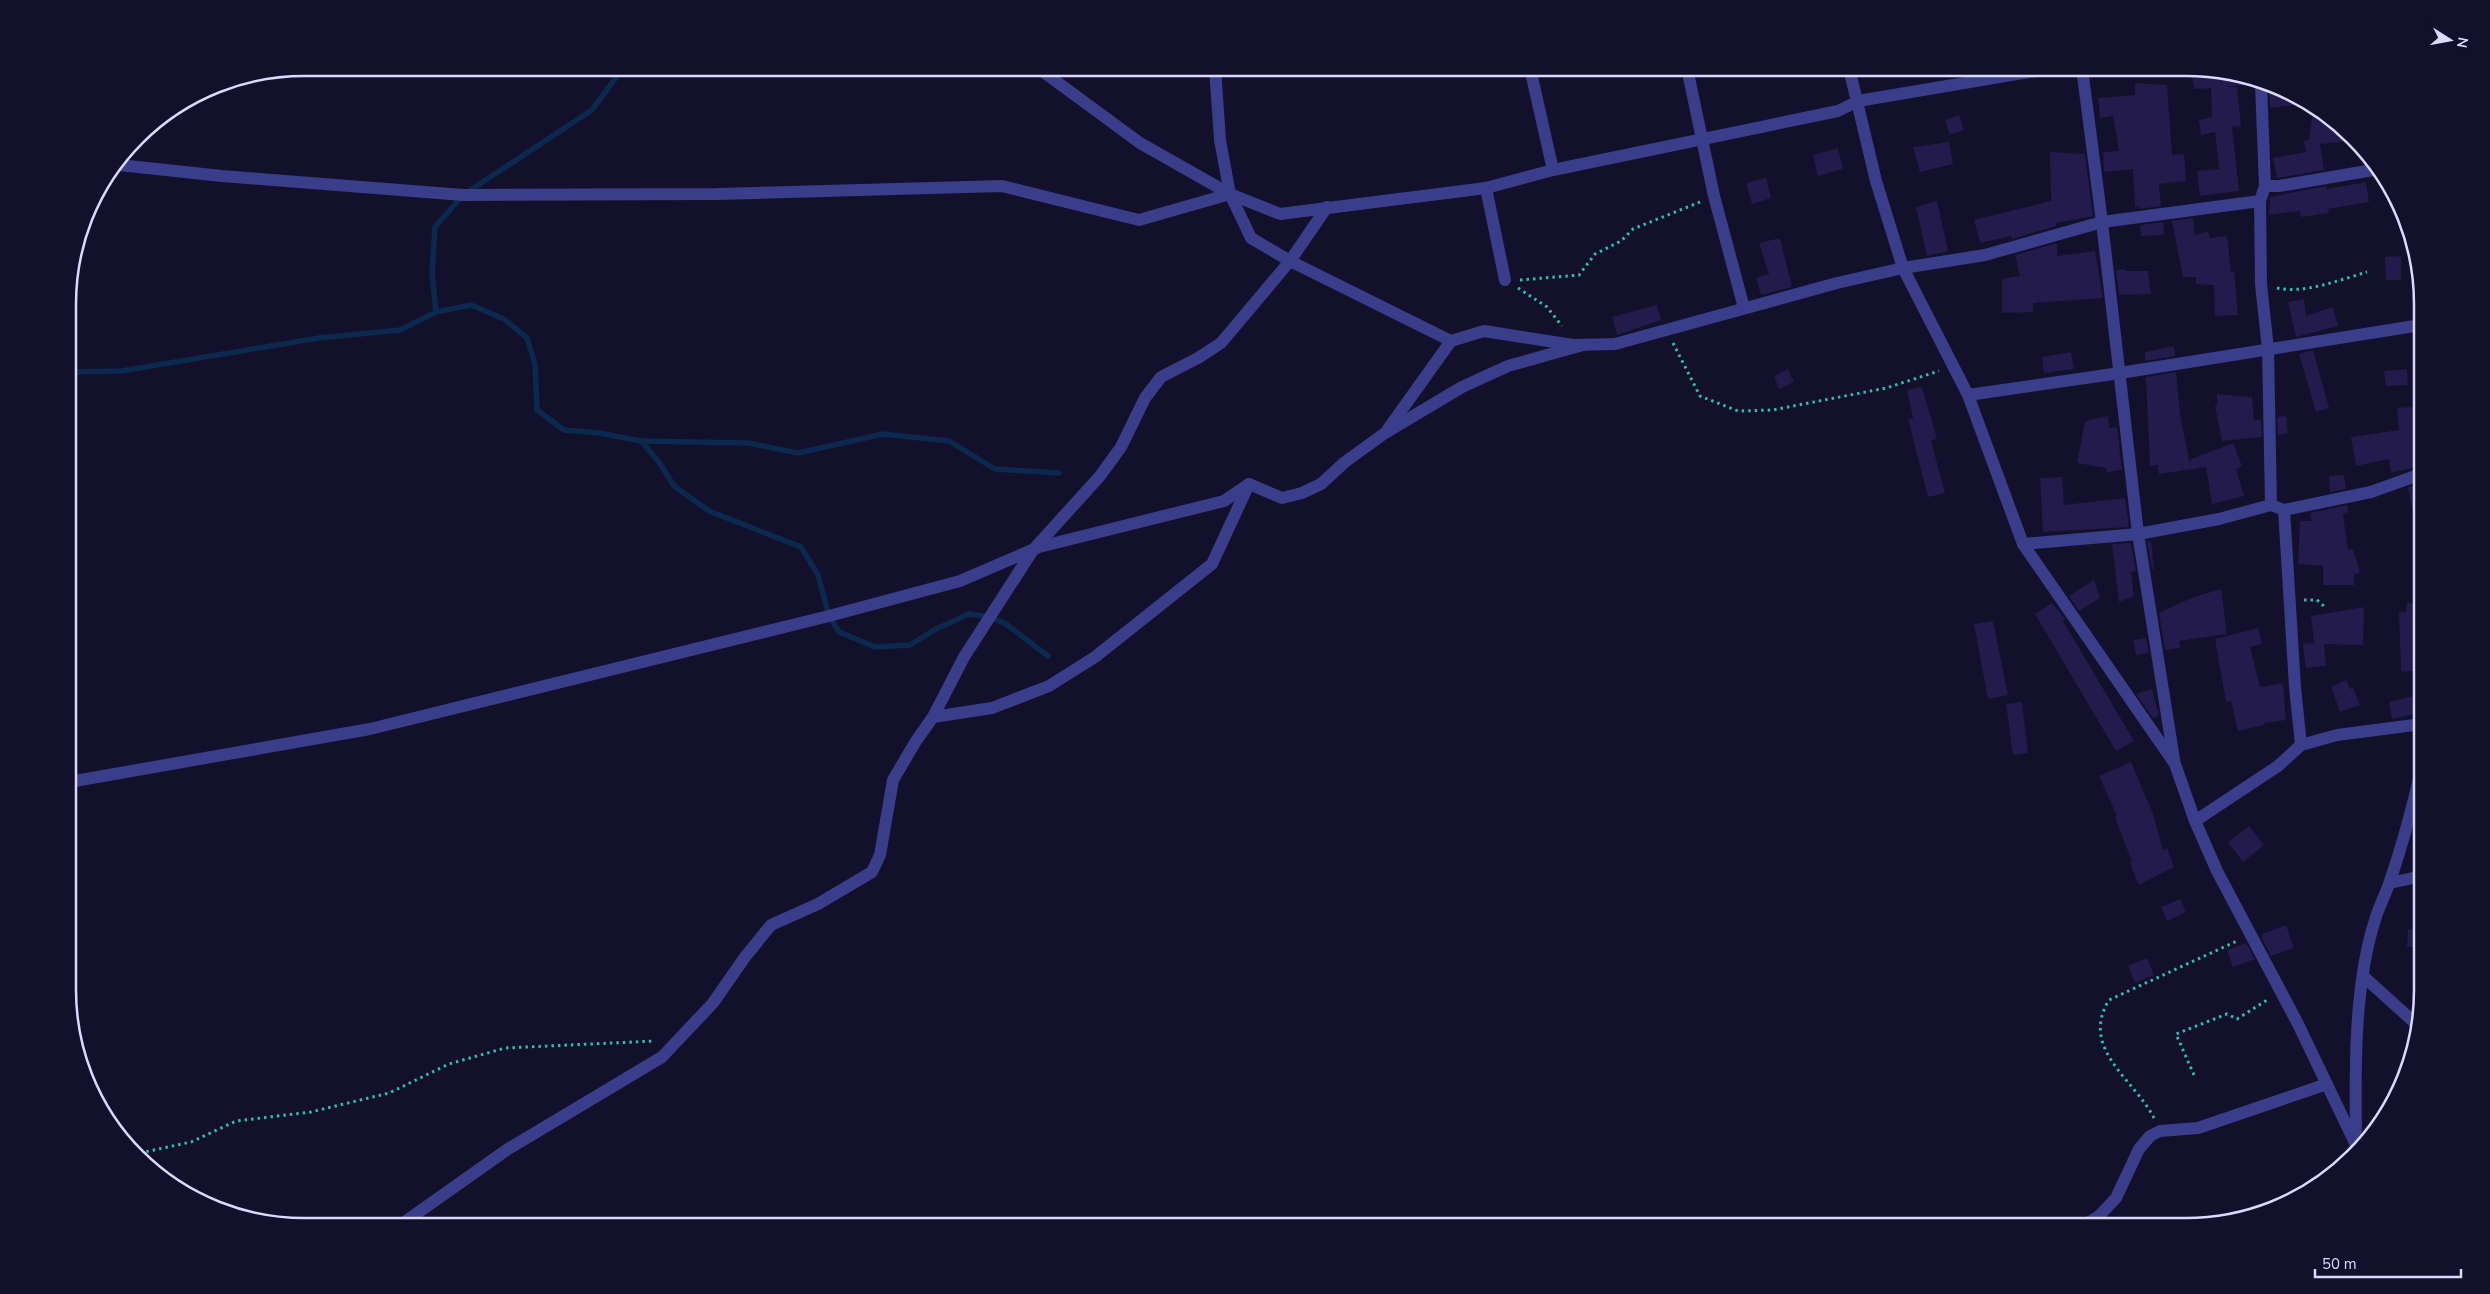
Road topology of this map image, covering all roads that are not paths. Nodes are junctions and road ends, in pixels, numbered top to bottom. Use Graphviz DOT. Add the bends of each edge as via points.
graph roads {
  1 [pos="1049,76"];
  2 [pos="1216,76"];
  3 [pos="1532,76"];
  4 [pos="1688,76"];
  5 [pos="1851,76"];
  6 [pos="2005,76"];
  7 [pos="2083,76"];
  8 [pos="2261,89"];
  9 [pos="1858,101"];
  10 [pos="1701,139"];
  11 [pos="123,165"];
  12 [pos="1553,170"];
  13 [pos="2370,171"];
  14 [pos="2265,186"];
  15 [pos="1486,188"];
  16 [pos="1230,194"];
  17 [pos="2260,201"];
  18 [pos="1327,207"];
  19 [pos="2102,222"];
  20 [pos="1290,261"];
  21 [pos="1903,268"];
  22 [pos="1505,280"];
  23 [pos="1744,308"];
  24 [pos="2414,326"];
  25 [pos="1451,341"];
  26 [pos="1583,345"];
  27 [pos="2268,349"];
  28 [pos="2120,374"];
  29 [pos="1968,395"];
  30 [pos="1385,433"];
  31 [pos="2414,476"];
  32 [pos="1249,484"];
  33 [pos="2270,505"];
  34 [pos="2284,510"];
  35 [pos="2138,534"];
  36 [pos="2022,544"];
  37 [pos="1033,550"];
  38 [pos="933,716"];
  39 [pos="2414,725"];
  40 [pos="2301,745"];
  41 [pos="2175,764"];
  42 [pos="76,781"];
  43 [pos="2414,799"];
  44 [pos="2195,821"];
  45 [pos="2414,878"];
  46 [pos="2390,883"];
  47 [pos="2363,976"];
  48 [pos="2412,1020"];
  49 [pos="2327,1084"];
  50 [pos="2356,1141"];
  51 [pos="2354,1143"];
  52 [pos="410,1218"];
  53 [pos="2096,1218"];
  1 -- 16 [label="street" via="1140,143"];
  2 -- 16 [label="street" via="1220,140"];
  3 -- 12 [label="street"];
  4 -- 10 [label="street"];
  5 -- 9 [label="street"];
  6 -- 9 [label="street"];
  7 -- 19 [label="street"];
  8 -- 14 [label="street"];
  9 -- 10 [label="street" via="1838,111"];
  9 -- 21 [label="street" via="1876,181"];
  10 -- 12 [label="street"];
  10 -- 23 [label="street"];
  11 -- 16 [label="street" via="463,195 718,194 1002,186 1139,220"];
  12 -- 15 [label="street"];
  13 -- 14 [label="street"];
  14 -- 17 [label="street"];
  15 -- 18 [label="street"];
  15 -- 22 [label="street"];
  16 -- 18 [label="street" via="1280,214"];
  16 -- 20 [label="street" via="1251,238"];
  17 -- 19 [label="street"];
  17 -- 27 [label="street" via="2261,284"];
  18 -- 20 [label="street"];
  19 -- 21 [label="street" via="1985,255"];
  19 -- 28 [label="street"];
  20 -- 25 [label="street"];
  20 -- 37 [label="street" via="1220,343 1161,377 1145,398 1121,447 1100,476"];
  21 -- 23 [label="street"];
  21 -- 29 [label="street"];
  23 -- 26 [label="street" via="1615,344"];
  24 -- 27 [label="street"];
  25 -- 26 [label="street" via="1484,332"];
  25 -- 30 [label="street"];
  26 -- 30 [label="street" via="1508,366 1462,387"];
  27 -- 28 [label="street"];
  27 -- 33 [label="street"];
  28 -- 29 [label="street"];
  28 -- 35 [label="street"];
  29 -- 36 [label="street"];
  30 -- 32 [label="street" via="1321,484 1302,493 1282,498"];
  31 -- 34 [label="street" via="2370,492"];
  32 -- 37 [label="street" via="1224,501"];
  32 -- 38 [label="street" via="1212,564 1095,657 1049,686 992,708"];
  33 -- 34 [label="street"];
  33 -- 35 [label="street" via="2219,519"];
  34 -- 40 [label="street"];
  35 -- 36 [label="street"];
  35 -- 41 [label="street"];
  36 -- 41 [label="street"];
  37 -- 38 [label="street" via="964,657"];
  37 -- 42 [label="street" via="960,581 379,726"];
  38 -- 52 [label="street" via="893,780 880,855 872,872 818,904 771,925 744,957 713,1003 662,1057 508,1149"];
  39 -- 40 [label="street" via="2337,735"];
  40 -- 44 [label="street" via="2278,766"];
  41 -- 44 [label="street"];
  43 -- 46 [label="street"];
  44 -- 49 [label="street" via="2216,871"];
  45 -- 46 [label="street"];
  46 -- 47 [label="street" via="2374,920"];
  47 -- 48 [label="street"];
  47 -- 50 [label="street" via="2355,1074"];
  49 -- 51 [label="street"];
  49 -- 53 [label="street" via="2198,1128 2160,1131 2150,1136 2139,1149 2116,1198"];
}
